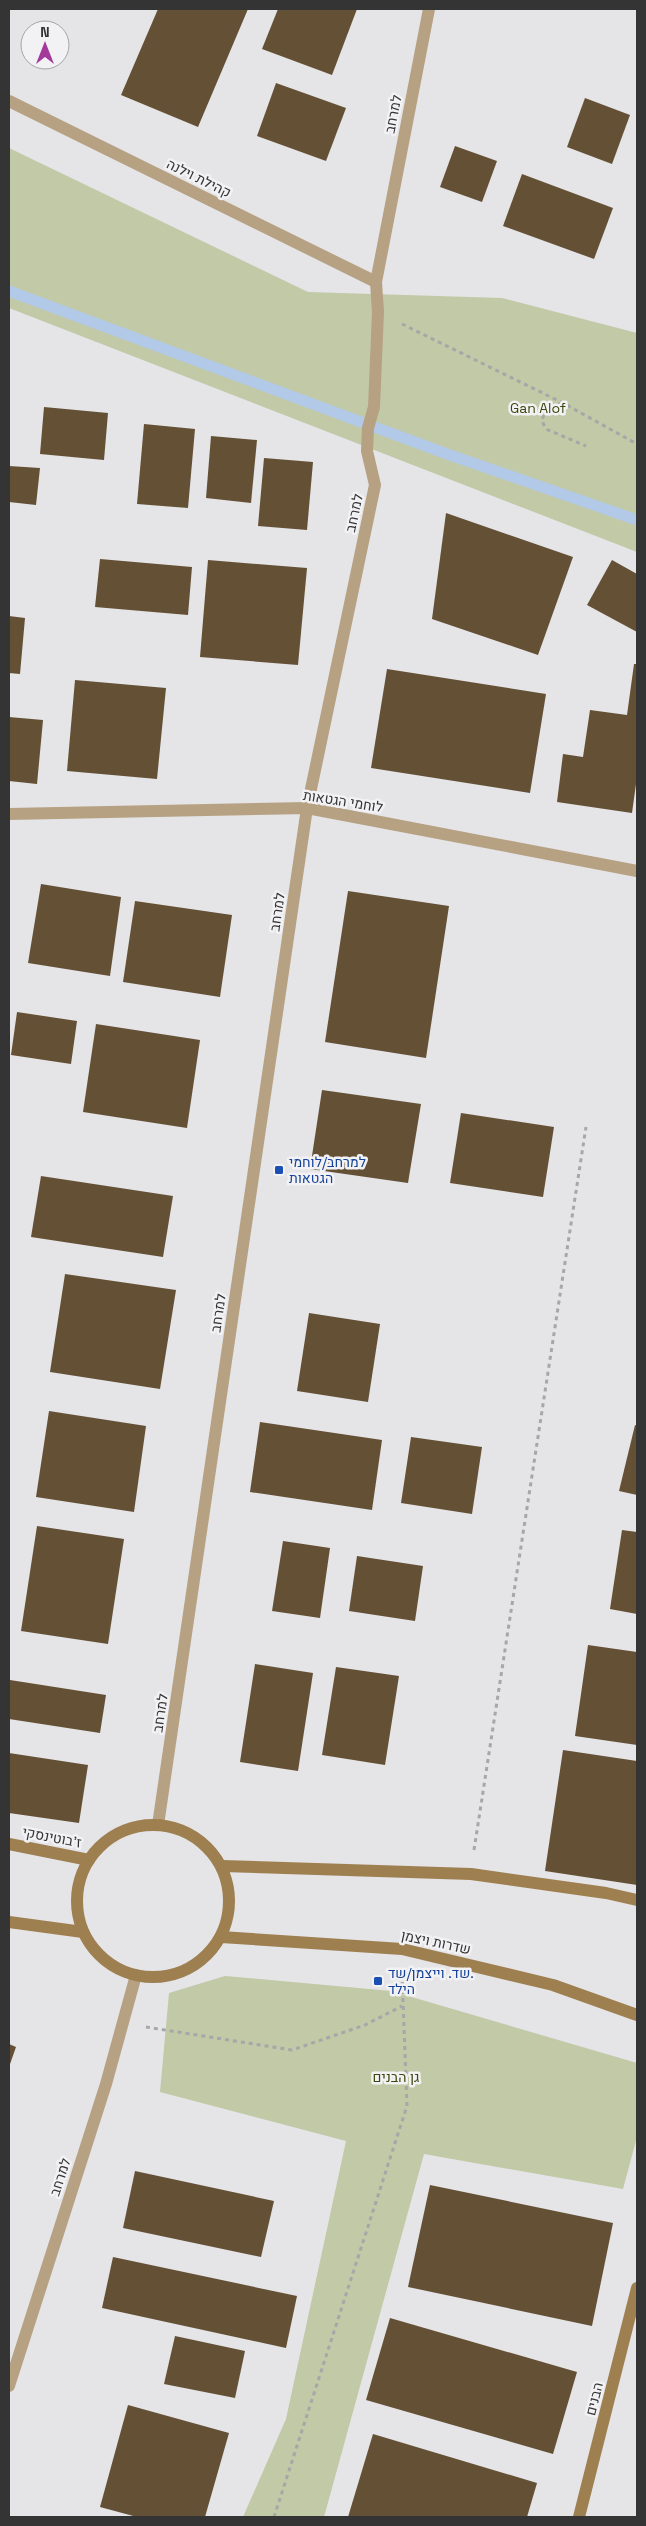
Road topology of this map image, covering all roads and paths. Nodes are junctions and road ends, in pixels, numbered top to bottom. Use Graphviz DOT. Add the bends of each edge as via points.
graph roads {
  1 [pos="429,9"];
  2 [pos="9,101"];
  3 [pos="376,282"];
  4 [pos="378,312"];
  5 [pos="563,403"];
  6 [pos="637,444"];
  7 [pos="586,446"];
  8 [pos="307,808"];
  9 [pos="9,814"];
  10 [pos="637,871"];
  11 [pos="586,1127"];
  12 [pos="158,1825"];
  13 [pos="9,1844"];
  14 [pos="89,1860"];
  15 [pos="222,1866"];
  16 [pos="471,1874"];
  17 [pos="637,1900"];
  18 [pos="9,1922"];
  19 [pos="83,1932"];
  20 [pos="221,1937"];
  21 [pos="402,1949"];
  22 [pos="136,1975"];
  23 [pos="402,2006"];
  24 [pos="637,2015"];
  25 [pos="123,2024"];
  26 [pos="637,2288"];
  27 [pos="9,2386"];
  28 [pos="274,2517"];
  29 [pos="579,2517"];
  1 -- 3 [label="street, למרחב"];
  2 -- 3 [label="street, קהילת וילנה"];
  3 -- 4 [label="street, למרחב"];
  4 -- 5 [label="path"];
  4 -- 8 [label="street, למרחב" via="374,407 368,428 367,451 375,485"];
  5 -- 6 [label="path"];
  5 -- 7 [label="path" via="545,409 542,420 546,429"];
  8 -- 9 [label="street, לוחמי הגטאות"];
  8 -- 10 [label="street, לוחמי הגטאות"];
  8 -- 12 [label="street, למרחב"];
  11 -- 16 [label="path"];
  12 -- 14 [label="street" via="131,1828 107,1840"];
  12 -- 15 [label="street" via="184,1831 206,1845"];
  13 -- 14 [label="street, ז'בוטינסקי"];
  14 -- 19 [label="street" via="79,1883 77,1908"];
  15 -- 16 [label="street"];
  15 -- 20 [label="street" via="229,1889 229,1914"];
  16 -- 17 [label="street"];
  18 -- 19 [label="street"];
  19 -- 22 [label="street" via="96,1952 114,1967"];
  20 -- 21 [label="street, שדרות ויצמן"];
  20 -- 22 [label="street" via="206,1956 186,1971 162,1977"];
  21 -- 23 [label="path"];
  21 -- 24 [label="street, שדרות ויצמן" via="553,1985"];
  22 -- 25 [label="street, למרחב"];
  23 -- 25 [label="path" via="365,2026 292,2050"];
  23 -- 28 [label="path" via="408,2106"];
  25 -- 27 [label="street, למרחב"];
  26 -- 29 [label="street, הבנים"];
}
